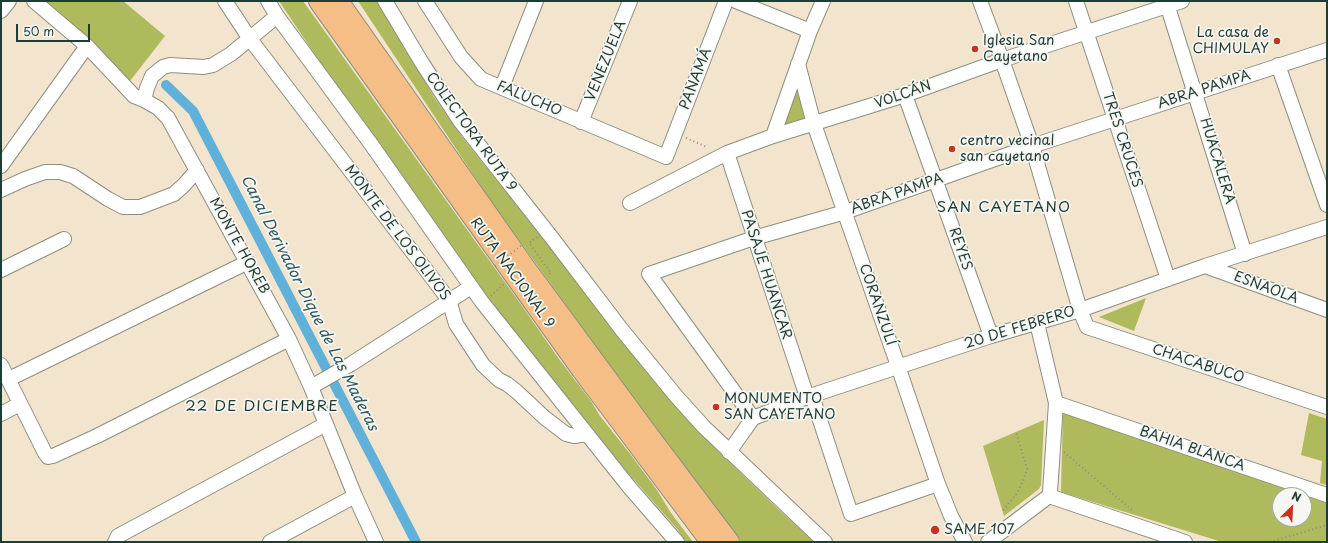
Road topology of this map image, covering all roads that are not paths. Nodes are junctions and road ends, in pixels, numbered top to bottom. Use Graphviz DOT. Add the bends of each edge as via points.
graph roads {
  1 [pos="8,1"];
  2 [pos="34,1"];
  3 [pos="225,1"];
  4 [pos="268,1"];
  5 [pos="310,1"];
  6 [pos="319,1"];
  7 [pos="338,1"];
  8 [pos="345,1"];
  9 [pos="385,1"];
  10 [pos="536,1"];
  11 [pos="630,1"];
  12 [pos="726,1"];
  13 [pos="736,1"];
  14 [pos="823,1"];
  15 [pos="980,1"];
  16 [pos="1076,1"];
  17 [pos="1182,1"];
  18 [pos="1167,3"];
  19 [pos="431,5"];
  20 [pos="1,11"];
  21 [pos="277,16"];
  22 [pos="810,31"];
  23 [pos="1086,32"];
  24 [pos="250,39"];
  25 [pos="87,46"];
  26 [pos="369,46"];
  27 [pos="1327,50"];
  28 [pos="1002,60"];
  29 [pos="798,64"];
  30 [pos="365,66"];
  31 [pos="1278,66"];
  32 [pos="502,88"];
  33 [pos="1196,92"];
  34 [pos="905,95"];
  35 [pos="144,100"];
  36 [pos="1115,119"];
  37 [pos="582,122"];
  38 [pos="814,124"];
  39 [pos="773,136"];
  40 [pos="1032,146"];
  41 [pos="727,153"];
  42 [pos="666,157"];
  43 [pos="1,166"];
  44 [pos="197,170"];
  45 [pos="936,180"];
  46 [pos="1,190"];
  47 [pos="630,203"];
  48 [pos="1327,205"];
  49 [pos="845,212"];
  50 [pos="1327,227"];
  51 [pos="754,238"];
  52 [pos="64,239"];
  53 [pos="1245,254"];
  54 [pos="248,262"];
  55 [pos="1205,266"];
  56 [pos="1,270"];
  57 [pos="1168,279"];
  58 [pos="471,287"];
  59 [pos="449,300"];
  60 [pos="1080,310"];
  61 [pos="1327,310"];
  62 [pos="1037,323"];
  63 [pos="991,336"];
  64 [pos="289,339"];
  65 [pos="1,365"];
  66 [pos="898,366"];
  67 [pos="9,379"];
  68 [pos="311,387"];
  69 [pos="809,396"];
  70 [pos="1056,403"];
  71 [pos="20,404"];
  72 [pos="1327,407"];
  73 [pos="1,414"];
  74 [pos="753,418"];
  75 [pos="326,424"];
  76 [pos="587,434"];
  77 [pos="729,452"];
  78 [pos="938,484"];
  79 [pos="1327,495"];
  80 [pos="355,496"];
  81 [pos="1049,496"];
  82 [pos="115,542"];
  83 [pos="270,542"];
  84 [pos="376,542"];
  85 [pos="677,542"];
  86 [pos="711,542"];
  87 [pos="729,542"];
  88 [pos="825,542"];
  89 [pos="965,542"];
  90 [pos="988,542"];
  91 [pos="1185,542"];
  1 -- 20 [label="street"];
  2 -- 25 [label="street, MONTE HOREB"];
  3 -- 24 [label="street, MONTE DE LOS OLIVOS"];
  4 -- 21 [label="street"];
  5 -- 30 [label="highway" via="339,42"];
  6 -- 30 [label="highway, RUTA NACIONAL 9"];
  7 -- 26 [label="highway, RUTA NACIONAL 9"];
  8 -- 26 [label="highway"];
  9 -- 77 [label="street, COLECTORA RUTA 9" via="460,121 622,330 676,396"];
  10 -- 32 [label="street"];
  11 -- 37 [label="street, VENEZUELA"];
  12 -- 42 [label="street, PANAMÁ"];
  13 -- 22 [label="street"];
  14 -- 22 [label="street"];
  15 -- 28 [label="street, CHACABUCO"];
  16 -- 23 [label="street, TRES CRUCES"];
  17 -- 18 [label="street, VOLCÁN"];
  18 -- 23 [label="street, VOLCÁN"];
  18 -- 33 [label="street, HUACALERA"];
  19 -- 32 [label="street, FALUCHO" via="470,68 481,79"];
  21 -- 24 [label="street"];
  21 -- 58 [label="street"];
  22 -- 29 [label="street"];
  23 -- 28 [label="street, VOLCÁN"];
  23 -- 36 [label="street, TRES CRUCES"];
  24 -- 35 [label="street" via="214,65 163,67 152,76"];
  24 -- 59 [label="street, MONTE DE LOS OLIVOS"];
  25 -- 35 [label="street, MONTE HOREB" via="134,96"];
  25 -- 43 [label="street"];
  26 -- 87 [label="highway, RUTA NACIONAL 9" via="526,269"];
  27 -- 31 [label="street, ABRA PAMPA"];
  28 -- 34 [label="street, VOLCÁN"];
  28 -- 40 [label="street, CHACABUCO"];
  29 -- 38 [label="street, CORANZULÍ"];
  29 -- 39 [label="street"];
  30 -- 86 [label="highway, RUTA NACIONAL 9" via="582,370"];
  31 -- 33 [label="street, ABRA PAMPA"];
  31 -- 48 [label="street"];
  32 -- 37 [label="street, FALUCHO"];
  33 -- 36 [label="street, ABRA PAMPA"];
  33 -- 53 [label="street, HUACALERA"];
  34 -- 38 [label="street, VOLCÁN"];
  34 -- 45 [label="street, REYES"];
  35 -- 44 [label="street, MONTE HOREB" via="168,118"];
  36 -- 40 [label="street, ABRA PAMPA"];
  36 -- 57 [label="street, TRES CRUCES"];
  37 -- 42 [label="street, FALUCHO"];
  38 -- 39 [label="street, VOLCÁN"];
  38 -- 49 [label="street, CORANZULÍ"];
  39 -- 41 [label="street, VOLCÁN"];
  40 -- 45 [label="street, ABRA PAMPA"];
  40 -- 60 [label="street, CHACABUCO"];
  41 -- 47 [label="street, VOLCÁN"];
  41 -- 51 [label="street, PASAJE HUANCAR"];
  44 -- 46 [label="street" via="174,194 140,207 124,207 74,176 60,172 44,172"];
  44 -- 54 [label="street, MONTE HOREB"];
  45 -- 49 [label="street, ABRA PAMPA"];
  45 -- 63 [label="street, REYES"];
  49 -- 51 [label="street, ABRA PAMPA"];
  49 -- 66 [label="street, CORANZULÍ"];
  50 -- 53 [label="street, 20 DE FEBRERO"];
  51 -- 69 [label="street, PASAJE HUANCAR"];
  51 -- 74 [label="street, ABRA PAMPA" via="649,274"];
  52 -- 56 [label="street"];
  53 -- 55 [label="street, 20 DE FEBRERO"];
  54 -- 64 [label="street, MONTE HOREB"];
  54 -- 67 [label="street"];
  55 -- 57 [label="street, 20 DE FEBRERO"];
  55 -- 61 [label="street, ESNAOLA"];
  57 -- 60 [label="street, 20 DE FEBRERO"];
  58 -- 59 [label="street"];
  58 -- 76 [label="street"];
  59 -- 68 [label="street"];
  59 -- 76 [label="street, MONTE DE LOS OLIVOS" via="456,324 483,365 566,434"];
  60 -- 62 [label="street, 20 DE FEBRERO"];
  60 -- 72 [label="street, CHACABUCO" via="1087,327"];
  62 -- 63 [label="street, 20 DE FEBRERO"];
  62 -- 70 [label="street"];
  63 -- 66 [label="street, 20 DE FEBRERO"];
  64 -- 68 [label="street, MONTE HOREB"];
  64 -- 71 [label="street" via="53,456 48,457 45,453"];
  65 -- 67 [label="street"];
  66 -- 69 [label="street, 20 DE FEBRERO"];
  66 -- 78 [label="street, CORANZULÍ"];
  67 -- 71 [label="street"];
  68 -- 75 [label="street, MONTE HOREB"];
  69 -- 74 [label="street, 20 DE FEBRERO"];
  69 -- 78 [label="street, PASAJE HUANCAR" via="851,514"];
  70 -- 79 [label="street, BAHIA BLANCA"];
  70 -- 81 [label="street"];
  71 -- 73 [label="street"];
  74 -- 77 [label="street"];
  75 -- 80 [label="street, MONTE HOREB"];
  75 -- 82 [label="street" via="118,536"];
  76 -- 85 [label="street"];
  77 -- 88 [label="street, COLECTORA RUTA 9"];
  78 -- 89 [label="street, CORANZULÍ"];
  80 -- 83 [label="street"];
  80 -- 84 [label="street, MONTE HOREB"];
  81 -- 90 [label="street"];
  81 -- 91 [label="street"];
}
